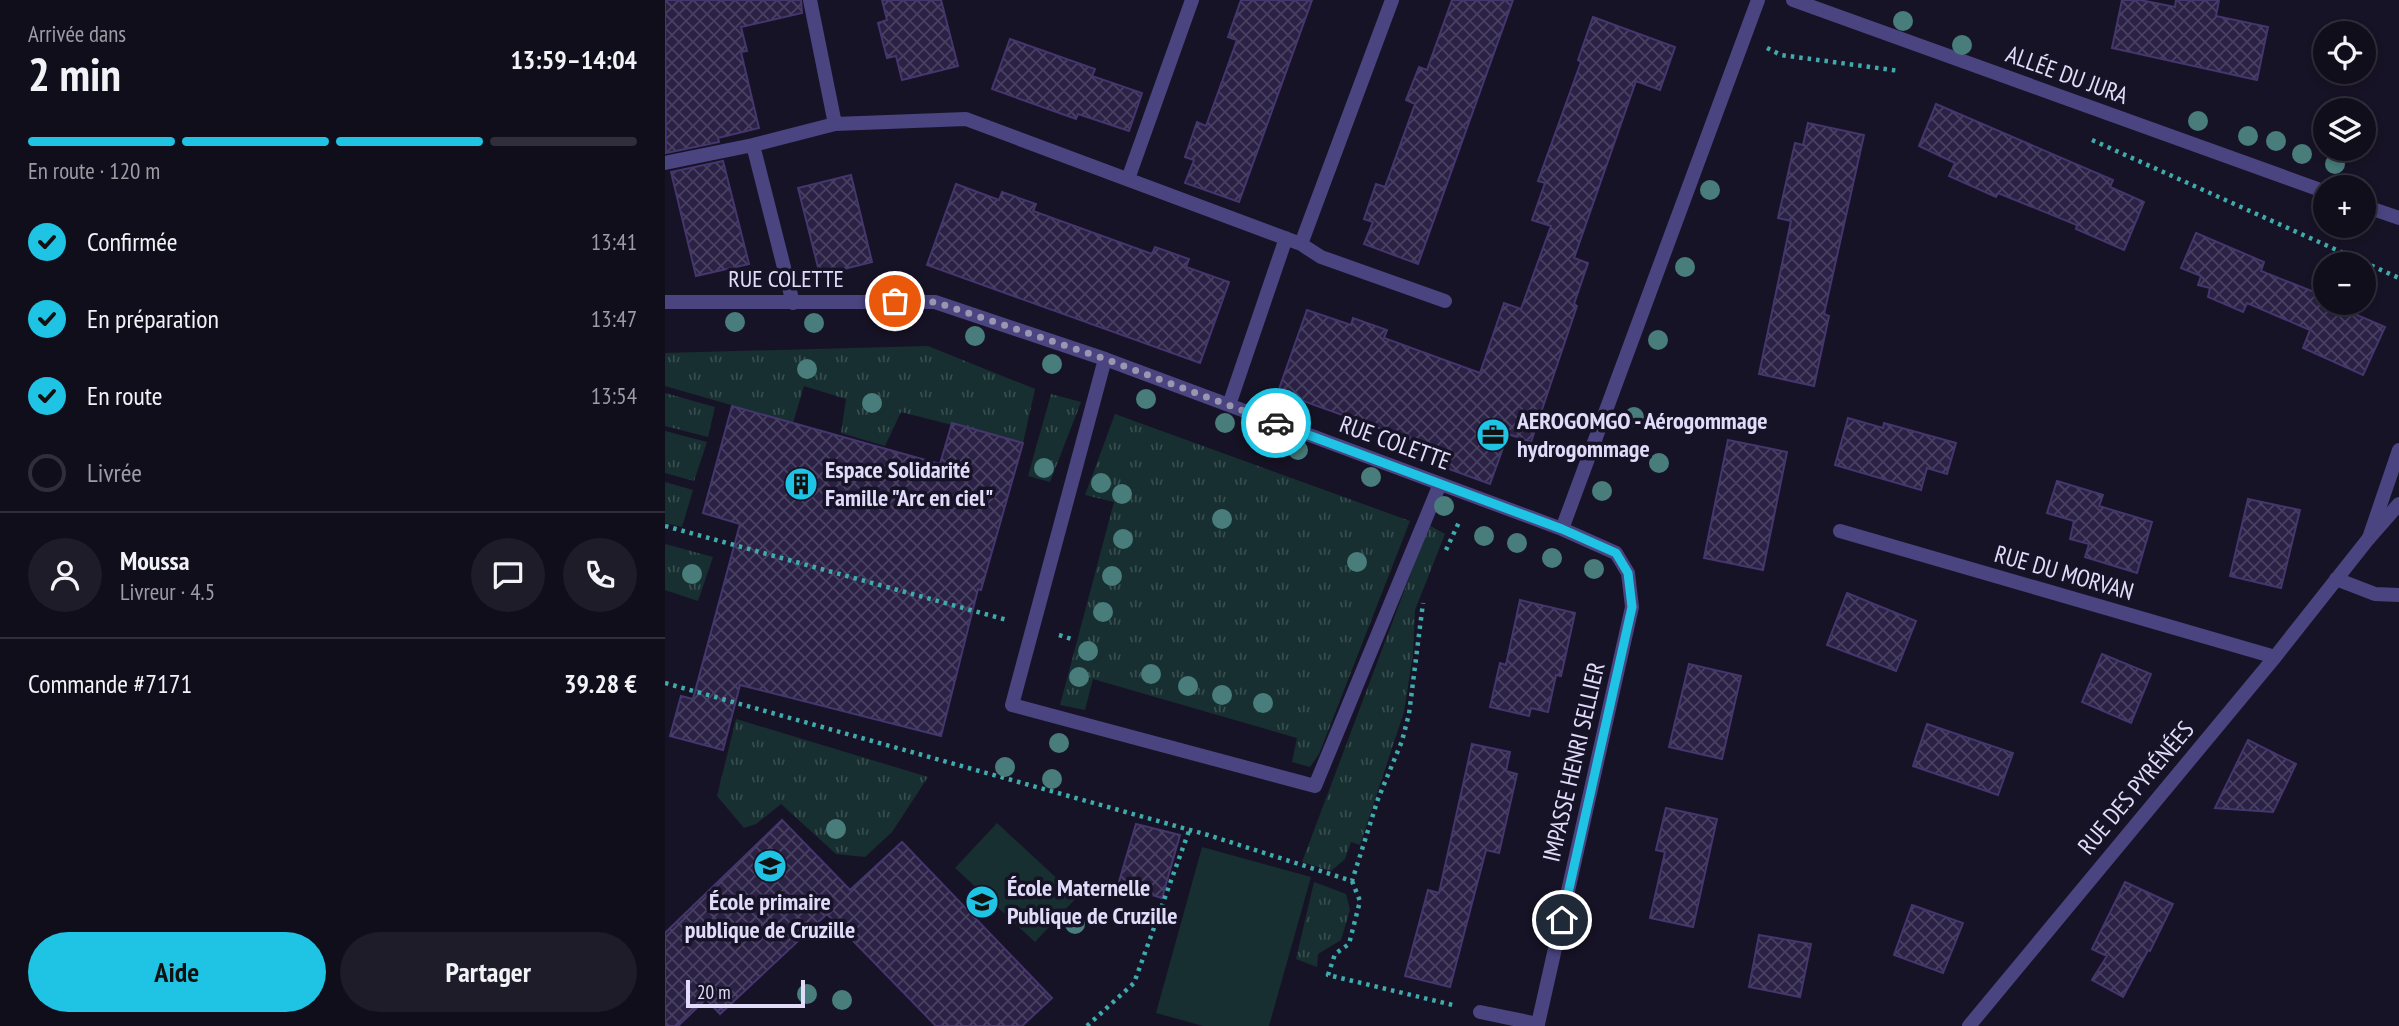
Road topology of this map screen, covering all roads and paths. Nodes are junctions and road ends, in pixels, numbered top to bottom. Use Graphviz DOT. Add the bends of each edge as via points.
graph roads {
  1 [pos="810,0"];
  2 [pos="1192,0"];
  3 [pos="1392,0"];
  4 [pos="1758,0"];
  5 [pos="1793,0"];
  6 [pos="1744,38"];
  7 [pos="1906,71"];
  8 [pos="835,124"];
  9 [pos="2082,136"];
  10 [pos="753,145"];
  11 [pos="665,163"];
  12 [pos="1128,179"];
  13 [pos="2313,187"];
  14 [pos="2376,210"];
  15 [pos="2399,218"];
  16 [pos="1286,238"];
  17 [pos="1301,244"];
  18 [pos="2399,278"];
  19 [pos="1445,301"];
  20 [pos="665,302"];
  21 [pos="793,303"];
  22 [pos="1105,359"];
  23 [pos="1229,405"];
  24 [pos="2399,450"];
  25 [pos="1440,484"];
  26 [pos="2399,504"];
  27 [pos="665,526"];
  28 [pos="1562,529"];
  29 [pos="1840,531"];
  30 [pos="2368,538"];
  31 [pos="2336,579"];
  32 [pos="2399,595"];
  33 [pos="1032,627"];
  34 [pos="1075,640"];
  35 [pos="2275,657"];
  36 [pos="1189,831"];
  37 [pos="1352,881"];
  38 [pos="1480,1012"];
  39 [pos="1087,1026"];
  40 [pos="1969,1026"];
  1 -- 8 [label="street"];
  2 -- 12 [label="street"];
  3 -- 17 [label="street"];
  4 -- 6 [label="street"];
  5 -- 13 [label="street, ALLÉE DU JURA"];
  6 -- 7 [label="path" via="1781,55"];
  6 -- 28 [label="street"];
  8 -- 10 [label="street"];
  8 -- 12 [label="street" via="966,119"];
  9 -- 18 [label="path"];
  10 -- 11 [label="street"];
  10 -- 21 [label="street"];
  12 -- 16 [label="street"];
  14 -- 15 [label="street"];
  16 -- 17 [label="street"];
  16 -- 23 [label="street"];
  17 -- 19 [label="street" via="1321,257"];
  20 -- 21 [label="street, RUE COLETTE"];
  21 -- 22 [label="street, RUE COLETTE" via="935,302"];
  22 -- 23 [label="street, RUE COLETTE"];
  22 -- 33 [label="street"];
  23 -- 25 [label="street, RUE COLETTE"];
  24 -- 30 [label="street"];
  25 -- 28 [label="street, RUE COLETTE"];
  25 -- 33 [label="street" via="1315,786 1012,705"];
  26 -- 30 [label="street"];
  27 -- 33 [label="path"];
  28 -- 38 [label="street, IMPASSE HENRI SELLIER" via="1616,553 1628,573 1632,607 1538,1024"];
  29 -- 35 [label="street, RUE DU MORVAN"];
  30 -- 31 [label="street, RUE DES PYRÉNÉES"];
  31 -- 32 [label="street" via="2375,594"];
  31 -- 35 [label="street, RUE DES PYRÉNÉES"];
  33 -- 34 [label="path"];
  35 -- 40 [label="street, RUE DES PYRÉNÉES"];
  36 -- 39 [label="path" via="1134,983"];
  37 -- 38 [label="path" via="1360,901 1349,944 1335,954 1328,975"];
}
